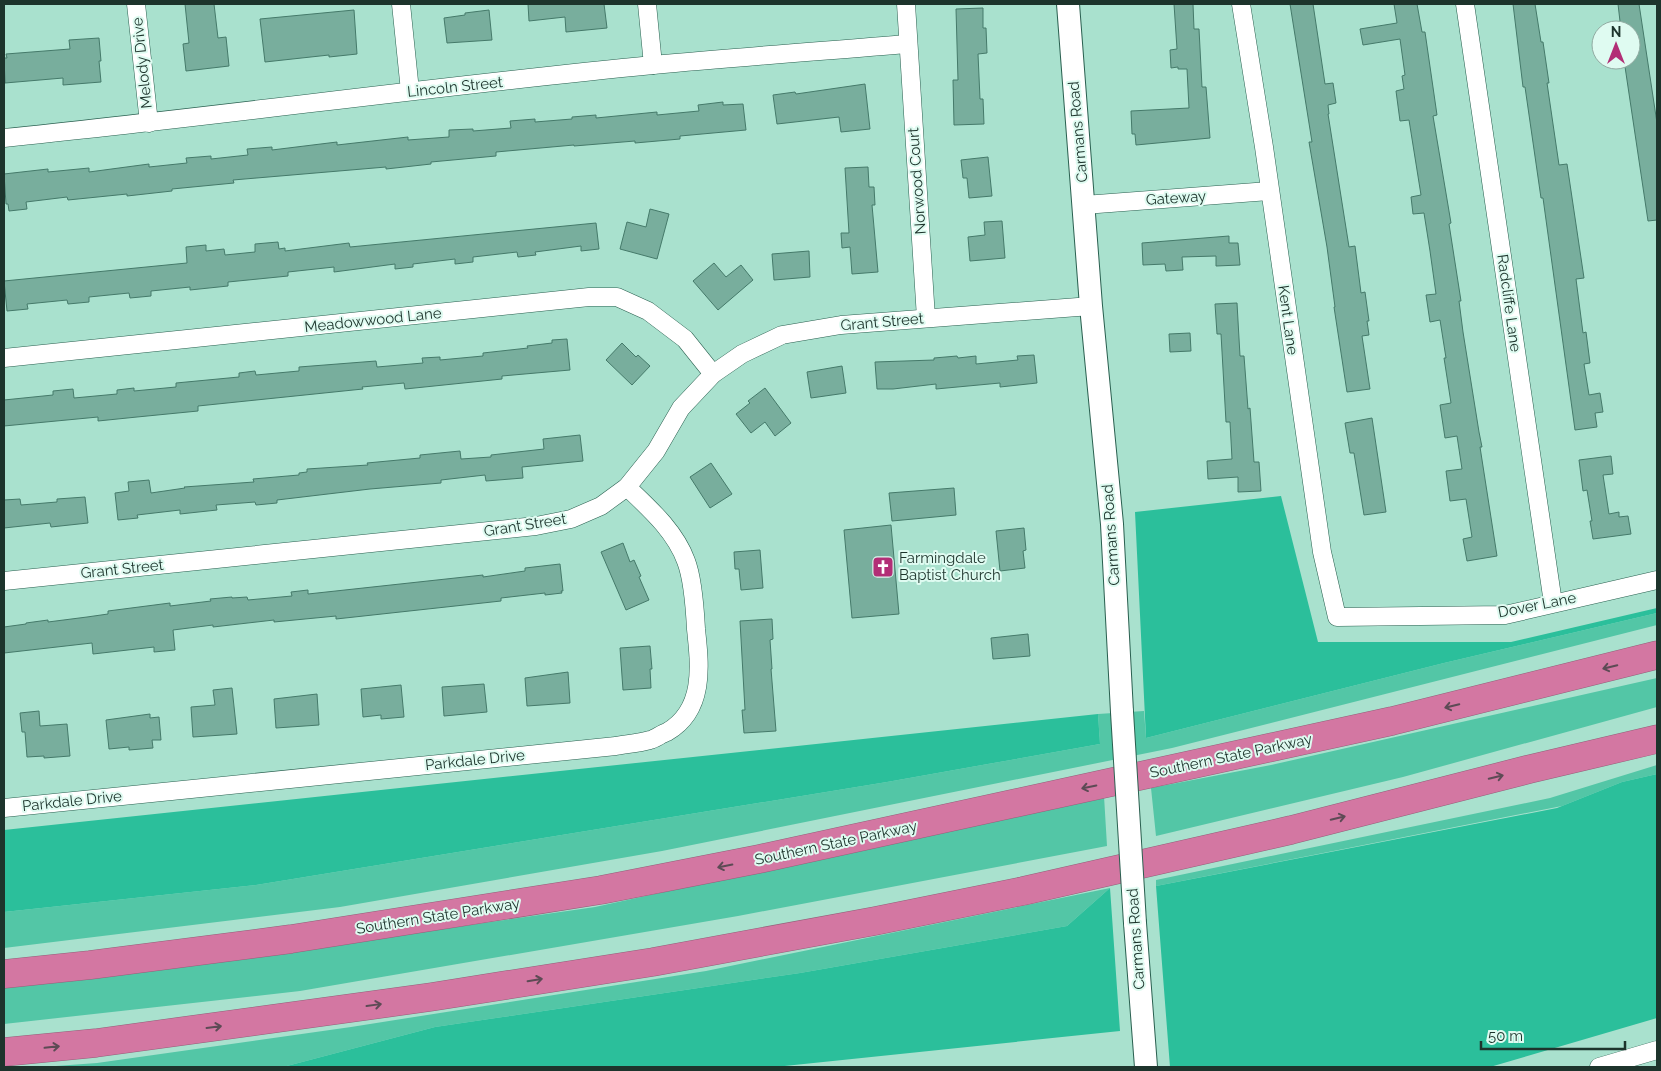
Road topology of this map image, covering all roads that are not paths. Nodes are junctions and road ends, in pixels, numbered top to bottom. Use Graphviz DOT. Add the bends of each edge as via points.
graph roads {
  1 [pos="136,4"];
  2 [pos="401,4"];
  3 [pos="647,4"];
  4 [pos="906,4"];
  5 [pos="1068,4"];
  6 [pos="1241,4"];
  7 [pos="1464,4"];
  8 [pos="908,44"];
  9 [pos="652,65"];
  10 [pos="410,91"];
  11 [pos="149,123"];
  12 [pos="4,138"];
  13 [pos="1269,191"];
  14 [pos="1084,205"];
  15 [pos="1091,306"];
  16 [pos="926,318"];
  17 [pos="4,358"];
  18 [pos="713,374"];
  19 [pos="627,487"];
  20 [pos="1657,580"];
  21 [pos="4,581"];
  22 [pos="1553,603"];
  23 [pos="1354,617"];
  24 [pos="1657,655"];
  25 [pos="1657,739"];
  26 [pos="4,808"];
  27 [pos="4,974"];
  28 [pos="1657,1050"];
  29 [pos="4,1052"];
  30 [pos="1146,1067"];
  31 [pos="1599,1067"];
  1 -- 11 [label="street, Melody Drive"];
  2 -- 10 [label="street"];
  3 -- 9 [label="street"];
  4 -- 8 [label="street, Norwood Court"];
  5 -- 14 [label="street, Carmans Road"];
  6 -- 13 [label="street, Kent Lane"];
  7 -- 22 [label="street, Radcliffe Lane"];
  8 -- 9 [label="street, Lincoln Street"];
  8 -- 16 [label="street, Norwood Court"];
  9 -- 10 [label="street, Lincoln Street"];
  10 -- 11 [label="street, Lincoln Street"];
  11 -- 12 [label="street, Lincoln Street"];
  13 -- 14 [label="street, Gateway"];
  13 -- 23 [label="street, Kent Lane" via="1322,552 1336,617"];
  14 -- 15 [label="street, Carmans Road"];
  15 -- 16 [label="street, Grant Street"];
  15 -- 30 [label="street, Carmans Road, bridge" via="1112,524"];
  16 -- 18 [label="street, Grant Street" via="841,325 782,335 742,354"];
  17 -- 18 [label="street, Meadowwood Lane" via="589,297 617,297 648,311 685,338"];
  18 -- 19 [label="street, Grant Street" via="681,408 656,451"];
  19 -- 21 [label="street, Grant Street" via="601,506 571,519 536,526"];
  19 -- 26 [label="street, Parkdale Drive" via="670,532 686,562 694,600 698,688 690,709 676,726 651,740"];
  20 -- 22 [label="street, Dover Lane"];
  22 -- 23 [label="street, Dover Lane" via="1505,614"];
  24 -- 27 [label="highway, Southern State Parkway, one-way" via="1382,723 759,859 591,892 291,939"];
  29 -- 25 [label="highway, one-way" via="106,1042 431,997 653,962 875,921 1291,830"];
  28 -- 31 [label="street"];
}
